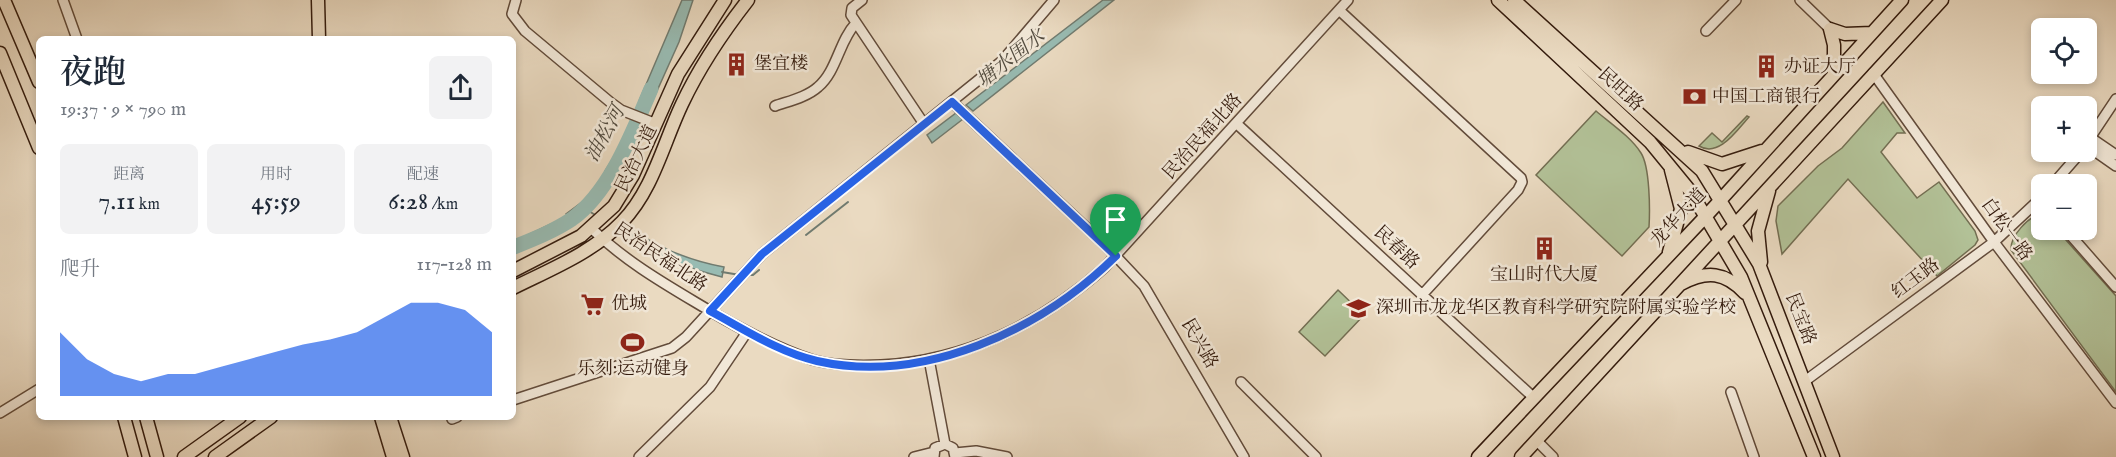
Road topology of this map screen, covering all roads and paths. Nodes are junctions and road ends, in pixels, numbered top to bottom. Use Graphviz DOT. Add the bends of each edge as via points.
graph roads {
  1 [pos="4,0"];
  2 [pos="63,0"];
  3 [pos="318,0"];
  4 [pos="326,0"];
  5 [pos="516,0"];
  6 [pos="725,0"];
  7 [pos="748,0"];
  8 [pos="862,0"];
  9 [pos="1054,0"];
  10 [pos="1348,0"];
  11 [pos="1498,0"];
  12 [pos="1514,0"];
  13 [pos="1736,0"];
  14 [pos="1800,0"];
  15 [pos="1902,0"];
  16 [pos="1942,0"];
  17 [pos="1339,10"];
  18 [pos="856,23"];
  19 [pos="1830,29"];
  20 [pos="1706,31"];
  21 [pos="1872,33"];
  22 [pos="76,36"];
  23 [pos="319,36"];
  24 [pos="327,36"];
  25 [pos="0,53"];
  26 [pos="1873,73"];
  27 [pos="36,75"];
  28 [pos="1834,75"];
  29 [pos="2116,99"];
  30 [pos="954,104"];
  31 [pos="775,106"];
  32 [pos="649,121"];
  33 [pos="924,124"];
  34 [pos="1237,124"];
  35 [pos="2097,128"];
  36 [pos="36,141"];
  37 [pos="2097,146"];
  38 [pos="1678,147"];
  39 [pos="1767,149"];
  40 [pos="2097,150"];
  41 [pos="2116,155"];
  42 [pos="1666,158"];
  43 [pos="2072,162"];
  44 [pos="2116,166"];
  45 [pos="2061,174"];
  46 [pos="1773,182"];
  47 [pos="1721,200"];
  48 [pos="2031,207"];
  49 [pos="1706,216"];
  50 [pos="1735,223"];
  51 [pos="595,226"];
  52 [pos="607,235"];
  53 [pos="1719,238"];
  54 [pos="2075,240"];
  55 [pos="1994,242"];
  56 [pos="1116,256"];
  57 [pos="1667,257"];
  58 [pos="516,269"];
  59 [pos="1763,275"];
  60 [pos="516,286"];
  61 [pos="2116,287"];
  62 [pos="1675,288"];
  63 [pos="1422,295"];
  64 [pos="1751,300"];
  65 [pos="710,311"];
  66 [pos="747,332"];
  67 [pos="929,359"];
  68 [pos="1805,381"];
  69 [pos="1241,382"];
  70 [pos="36,391"];
  71 [pos="1731,392"];
  72 [pos="1533,397"];
  73 [pos="516,399"];
  74 [pos="2116,403"];
  75 [pos="0,413"];
  76 [pos="125,420"];
  77 [pos="147,420"];
  78 [pos="236,420"];
  79 [pos="267,420"];
  80 [pos="382,420"];
  81 [pos="391,420"];
  82 [pos="1536,440"];
  83 [pos="945,444"];
  84 [pos="934,454"];
  85 [pos="955,455"];
  86 [pos="135,457"];
  87 [pos="157,457"];
  88 [pos="184,457"];
  89 [pos="215,457"];
  90 [pos="393,457"];
  91 [pos="403,457"];
  92 [pos="639,457"];
  93 [pos="914,457"];
  94 [pos="1006,457"];
  95 [pos="1244,457"];
  96 [pos="1316,457"];
  97 [pos="1478,457"];
  98 [pos="1521,457"];
  99 [pos="1553,457"];
  100 [pos="1754,457"];
  101 [pos="1814,457"];
  102 [pos="1833,457"];
  1 -- 27 [label="main road"];
  2 -- 22 [label="street"];
  3 -- 23 [label="main road"];
  4 -- 24 [label="main road"];
  5 -- 32 [label="street" via="512,14 520,26 610,102"];
  6 -- 32 [label="main road, 民治大道"];
  7 -- 52 [label="main road, 民治大道" via="693,84 645,190 622,222"];
  8 -- 18 [label="street" via="851,10"];
  9 -- 30 [label="street" via="1002,62"];
  10 -- 17 [label="street, 民治民福北路"];
  11 -- 42 [label="main road, 民旺路"];
  12 -- 38 [label="main road, 民旺路"];
  13 -- 20 [label="street"];
  14 -- 19 [label="street"];
  15 -- 21 [label="main road, 龙华大道"];
  16 -- 26 [label="main road"];
  17 -- 34 [label="street, 民治民福北路"];
  17 -- 63 [label="street" via="1521,178 1518,190"];
  18 -- 31 [label="street" via="845,36 820,86"];
  18 -- 33 [label="street"];
  19 -- 21 [label="main road" via="1845,34"];
  19 -- 28 [label="main road" via="1836,59"];
  21 -- 28 [label="main road, 龙华大道"];
  25 -- 36 [label="main road"];
  26 -- 46 [label="main road"];
  26 -- 55 [label="street, 白松一路"];
  28 -- 39 [label="main road, 龙华大道"];
  29 -- 35 [label="street"];
  30 -- 33 [label="street"];
  30 -- 56 [label="street, 民兴路"];
  32 -- 51 [label="main road, 民治大道" via="633,175"];
  33 -- 65 [label="street" via="750,267"];
  34 -- 56 [label="street, 民治民福北路"];
  34 -- 63 [label="street, 民春路"];
  37 -- 41 [label="street"];
  38 -- 39 [label="main road" via="1722,164"];
  38 -- 47 [label="main road, 民旺路" via="1702,171"];
  39 -- 47 [label="main road, 龙华大道"];
  40 -- 44 [label="street"];
  42 -- 49 [label="main road, 民旺路"];
  42 -- 57 [label="main road" via="1681,209"];
  43 -- 45 [label="street"];
  46 -- 50 [label="main road"];
  46 -- 59 [label="main road" via="1761,210 1758,231"];
  47 -- 49 [label="main road, 龙华大道"];
  47 -- 50 [label="main road, 民宝路"];
  48 -- 55 [label="street, 红玉路"];
  49 -- 53 [label="main road"];
  49 -- 57 [label="main road, 龙华大道"];
  50 -- 53 [label="main road"];
  50 -- 59 [label="main road, 民宝路"];
  51 -- 52 [label="street, 民治民福北路"];
  51 -- 58 [label="main road, 民治大道"];
  52 -- 60 [label="main road, 民治大道" via="581,254"];
  52 -- 65 [label="street, 民治民福北路" via="626,258"];
  53 -- 62 [label="main road"];
  53 -- 64 [label="main road"];
  54 -- 61 [label="street"];
  55 -- 68 [label="street, 红玉路"];
  55 -- 74 [label="street, 白松一路"];
  56 -- 67 [label="street, 民治民福北路" via="1075,292 1037,318 996,339"];
  56 -- 95 [label="street, 民兴路" via="1157,305"];
  57 -- 72 [label="main road, 龙华大道"];
  59 -- 68 [label="main road, 民宝路"];
  62 -- 64 [label="main road" via="1693,278 1714,274 1735,283"];
  62 -- 82 [label="main road"];
  63 -- 72 [label="street, 民春路"];
  64 -- 101 [label="main road"];
  65 -- 66 [label="street, 民治民福北路"];
  65 -- 73 [label="street" via="686,337 659,354"];
  66 -- 67 [label="street, 民治民福北路" via="815,360 835,364 888,365"];
  66 -- 92 [label="street" via="710,387"];
  67 -- 83 [label="street"];
  68 -- 102 [label="main road, 民宝路"];
  69 -- 96 [label="street"];
  70 -- 75 [label="street"];
  71 -- 100 [label="street"];
  72 -- 97 [label="main road, 龙华大道"];
  76 -- 86 [label="main road"];
  77 -- 87 [label="main road"];
  78 -- 88 [label="main road"];
  79 -- 89 [label="main road"];
  80 -- 90 [label="main road"];
  81 -- 91 [label="main road"];
  82 -- 98 [label="main road"];
  82 -- 99 [label="street"];
  83 -- 84 [label="street" via="939,445"];
  83 -- 85 [label="street" via="951,446"];
  84 -- 93 [label="street"];
  85 -- 94 [label="street" via="976,451"];
}
